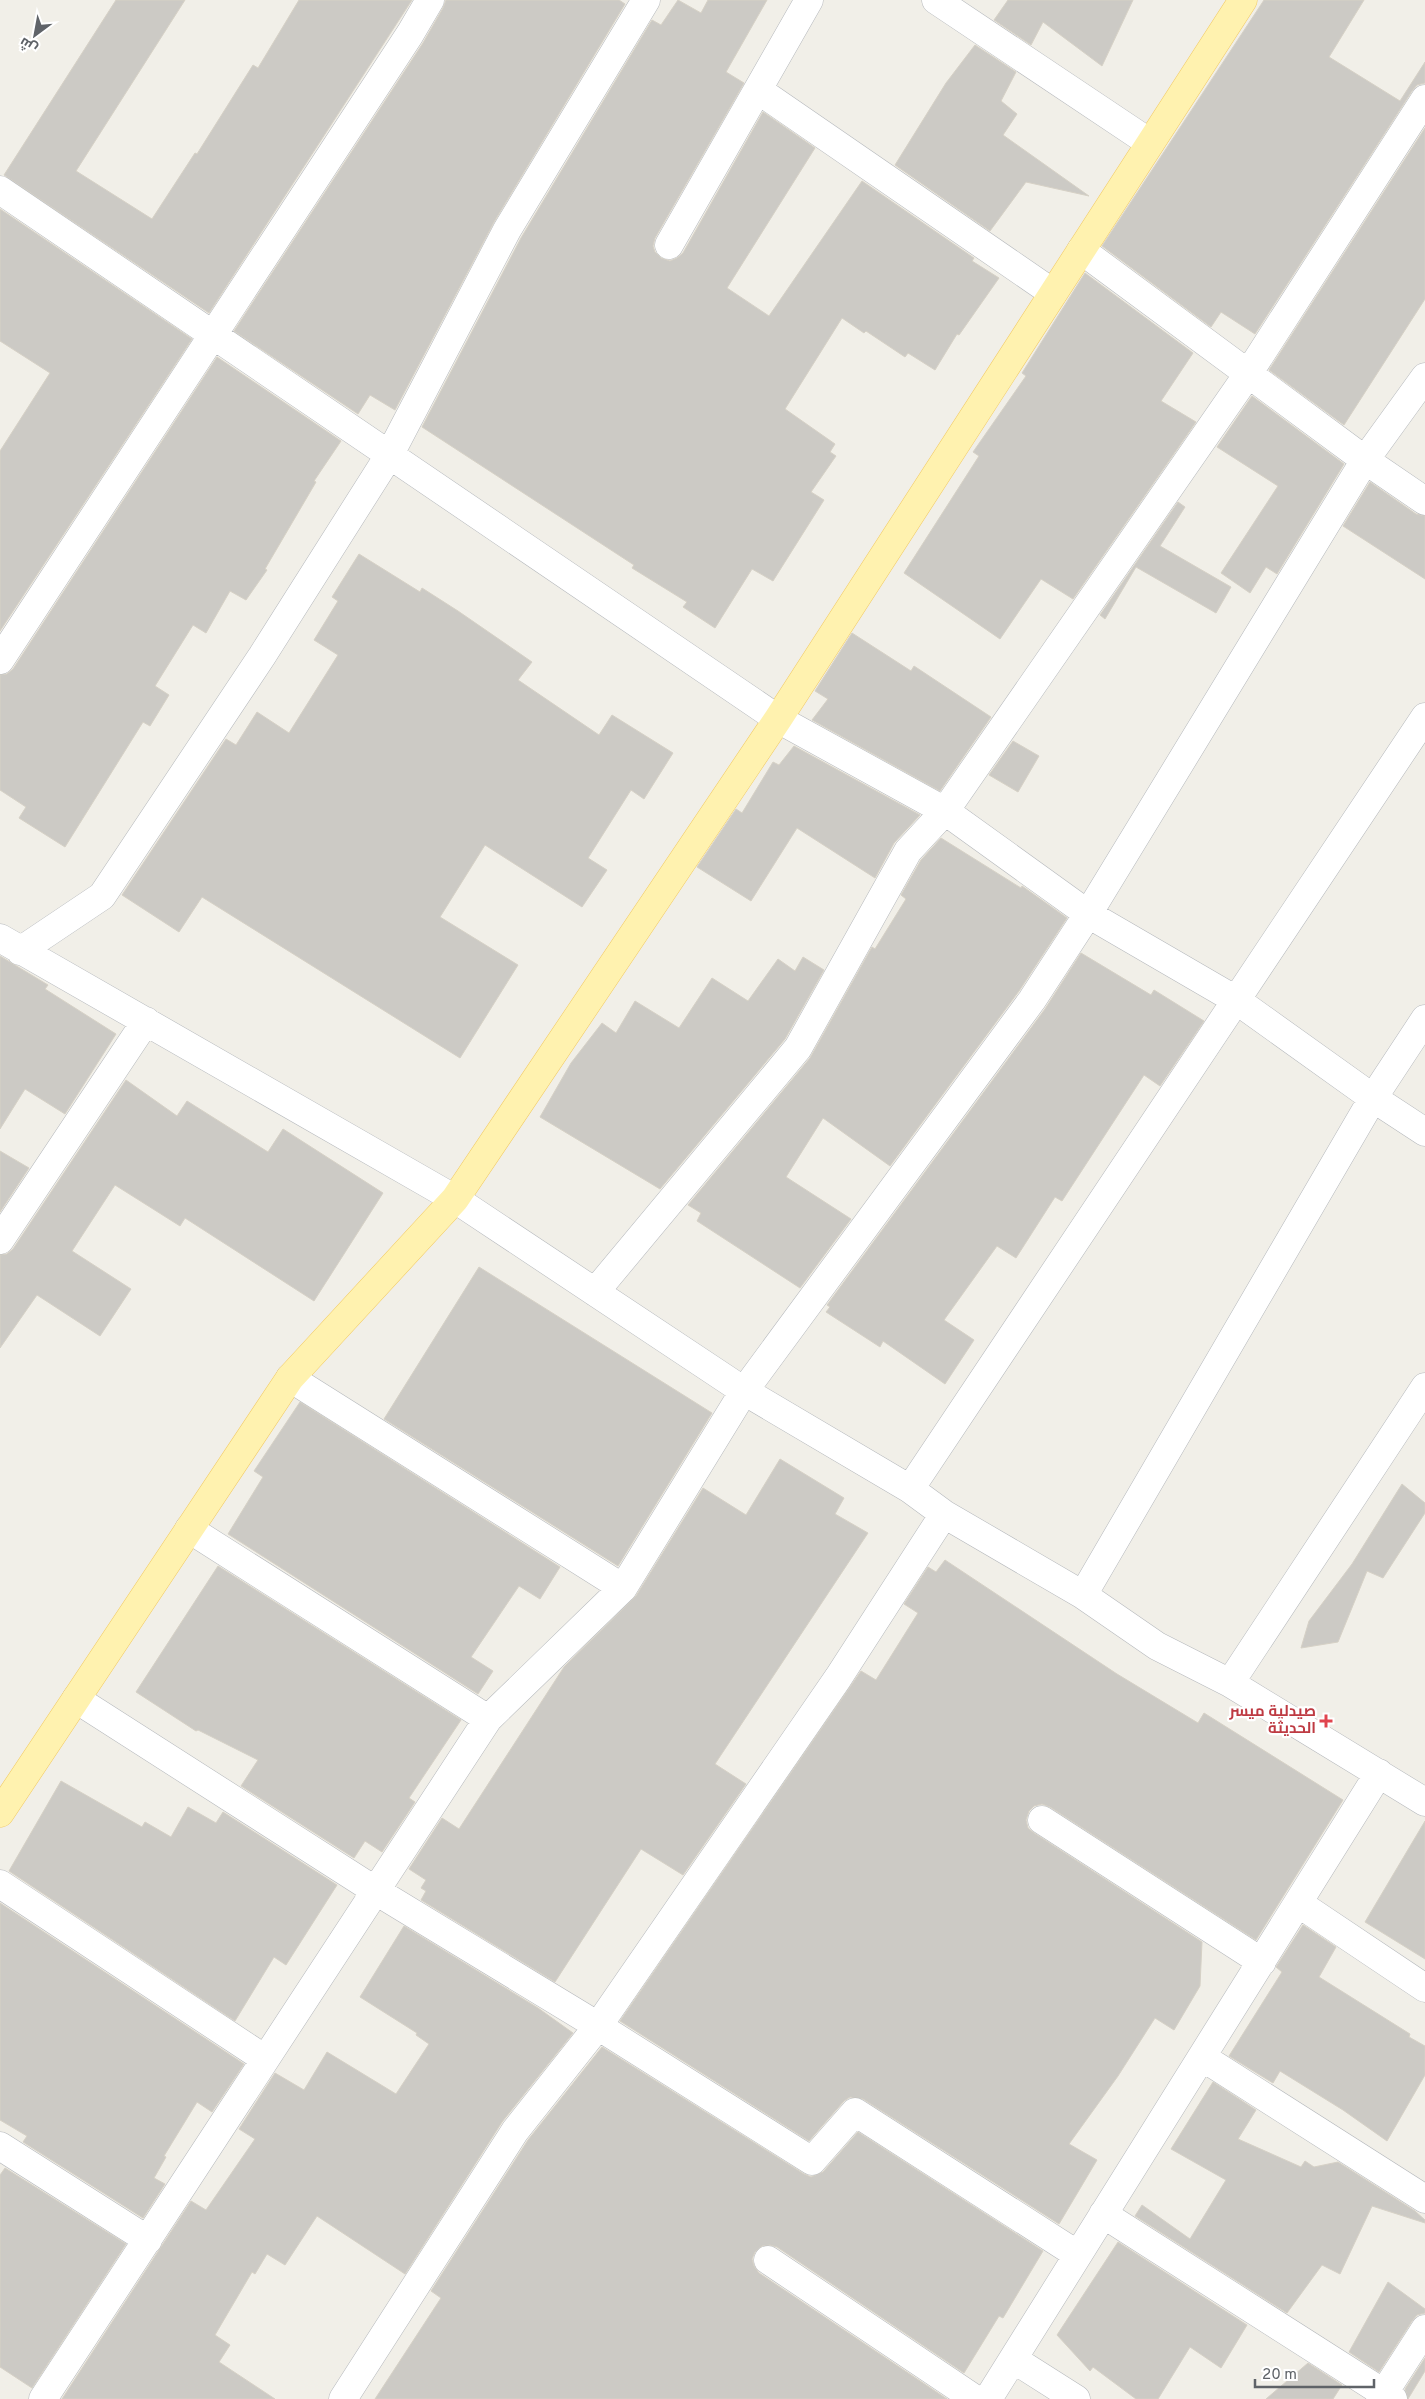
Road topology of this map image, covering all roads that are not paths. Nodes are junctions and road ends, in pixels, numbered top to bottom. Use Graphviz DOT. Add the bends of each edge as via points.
graph roads {
  1 [pos="430,0"];
  2 [pos="646,0"];
  3 [pos="809,0"];
  4 [pos="936,0"];
  5 [pos="1243,0"];
  6 [pos="758,90"];
  7 [pos="1425,99"];
  8 [pos="1150,143"];
  9 [pos="0,190"];
  10 [pos="669,245"];
  11 [pos="1081,250"];
  12 [pos="1053,293"];
  13 [pos="211,335"];
  14 [pos="1248,374"];
  15 [pos="1425,377"];
  16 [pos="390,454"];
  17 [pos="1365,460"];
  18 [pos="1425,500"];
  19 [pos="0,660"];
  20 [pos="1425,717"];
  21 [pos="778,719"];
  22 [pos="945,812"];
  23 [pos="1088,914"];
  24 [pos="10,945"];
  25 [pos="1236,1000"];
  26 [pos="1425,1018"];
  27 [pos="146,1020"];
  28 [pos="1373,1098"];
  29 [pos="1425,1132"];
  30 [pos="455,1200"];
  31 [pos="0,1240"];
  32 [pos="595,1292"];
  33 [pos="290,1378"];
  34 [pos="1425,1387"];
  35 [pos="744,1391"];
  36 [pos="910,1489"];
  37 [pos="944,1514"];
  38 [pos="189,1529"];
  39 [pos="623,1588"];
  40 [pos="1083,1594"];
  41 [pos="1230,1683"];
  42 [pos="76,1700"];
  43 [pos="488,1719"];
  44 [pos="1379,1773"];
  45 [pos="1425,1802"];
  46 [pos="0,1813"];
  47 [pos="1042,1820"];
  48 [pos="0,1884"];
  49 [pos="376,1891"];
  50 [pos="1298,1903"];
  51 [pos="1262,1962"];
  52 [pos="1425,1988"];
  53 [pos="598,2026"];
  54 [pos="1202,2058"];
  55 [pos="265,2059"];
  56 [pos="0,2146"];
  57 [pos="1425,2199"];
  58 [pos="1103,2214"];
  59 [pos="148,2240"];
  60 [pos="1078,2255"];
  61 [pos="768,2260"];
  62 [pos="1425,2329"];
  63 [pos="1013,2359"];
  64 [pos="1385,2397"];
  65 [pos="43,2399"];
  66 [pos="343,2399"];
  67 [pos="975,2399"];
  68 [pos="988,2399"];
  69 [pos="1076,2399"];
  1 -- 13 [label="street"];
  2 -- 16 [label="street" via="507,230"];
  3 -- 6 [label="street"];
  4 -- 8 [label="street"];
  5 -- 8 [label="main road"];
  6 -- 10 [label="street"];
  6 -- 12 [label="street"];
  7 -- 14 [label="street"];
  8 -- 11 [label="main road"];
  9 -- 13 [label="street"];
  11 -- 12 [label="main road"];
  11 -- 14 [label="street"];
  12 -- 21 [label="main road"];
  13 -- 16 [label="street"];
  13 -- 19 [label="street"];
  14 -- 17 [label="street"];
  14 -- 22 [label="street"];
  15 -- 17 [label="street"];
  16 -- 21 [label="street"];
  16 -- 24 [label="street" via="278,632 102,896"];
  17 -- 18 [label="street"];
  17 -- 23 [label="street"];
  20 -- 25 [label="street"];
  21 -- 22 [label="street"];
  21 -- 30 [label="main road"];
  22 -- 23 [label="street"];
  22 -- 32 [label="street" via="908,851 798,1048"];
  23 -- 25 [label="street"];
  23 -- 35 [label="street" via="1032,1000"];
  24 -- 27 [label="street"];
  25 -- 28 [label="street"];
  25 -- 36 [label="street"];
  26 -- 28 [label="street"];
  27 -- 30 [label="street"];
  27 -- 31 [label="street"];
  28 -- 29 [label="street"];
  28 -- 40 [label="street"];
  30 -- 32 [label="street"];
  30 -- 33 [label="main road"];
  32 -- 35 [label="street"];
  33 -- 38 [label="main road"];
  33 -- 39 [label="street"];
  34 -- 41 [label="street"];
  35 -- 36 [label="street"];
  35 -- 39 [label="street"];
  36 -- 37 [label="street"];
  37 -- 40 [label="street"];
  37 -- 53 [label="street" via="838,1678"];
  38 -- 42 [label="main road"];
  38 -- 43 [label="street"];
  39 -- 43 [label="street"];
  40 -- 41 [label="street" via="1157,1646"];
  41 -- 44 [label="street"];
  42 -- 46 [label="main road"];
  42 -- 49 [label="street"];
  43 -- 49 [label="street"];
  44 -- 45 [label="street"];
  44 -- 50 [label="street"];
  47 -- 51 [label="street"];
  48 -- 55 [label="street"];
  49 -- 53 [label="street"];
  49 -- 55 [label="street"];
  50 -- 51 [label="street"];
  50 -- 52 [label="street"];
  51 -- 54 [label="street"];
  53 -- 60 [label="street" via="812,2161 855,2112"];
  53 -- 66 [label="street" via="515,2131"];
  54 -- 57 [label="street"];
  54 -- 58 [label="street"];
  55 -- 59 [label="street"];
  56 -- 59 [label="street"];
  58 -- 60 [label="street"];
  58 -- 64 [label="street"];
  59 -- 65 [label="street"];
  60 -- 63 [label="street"];
  61 -- 67 [label="street"];
  62 -- 64 [label="street"];
  63 -- 68 [label="street"];
  63 -- 69 [label="street"];
}
